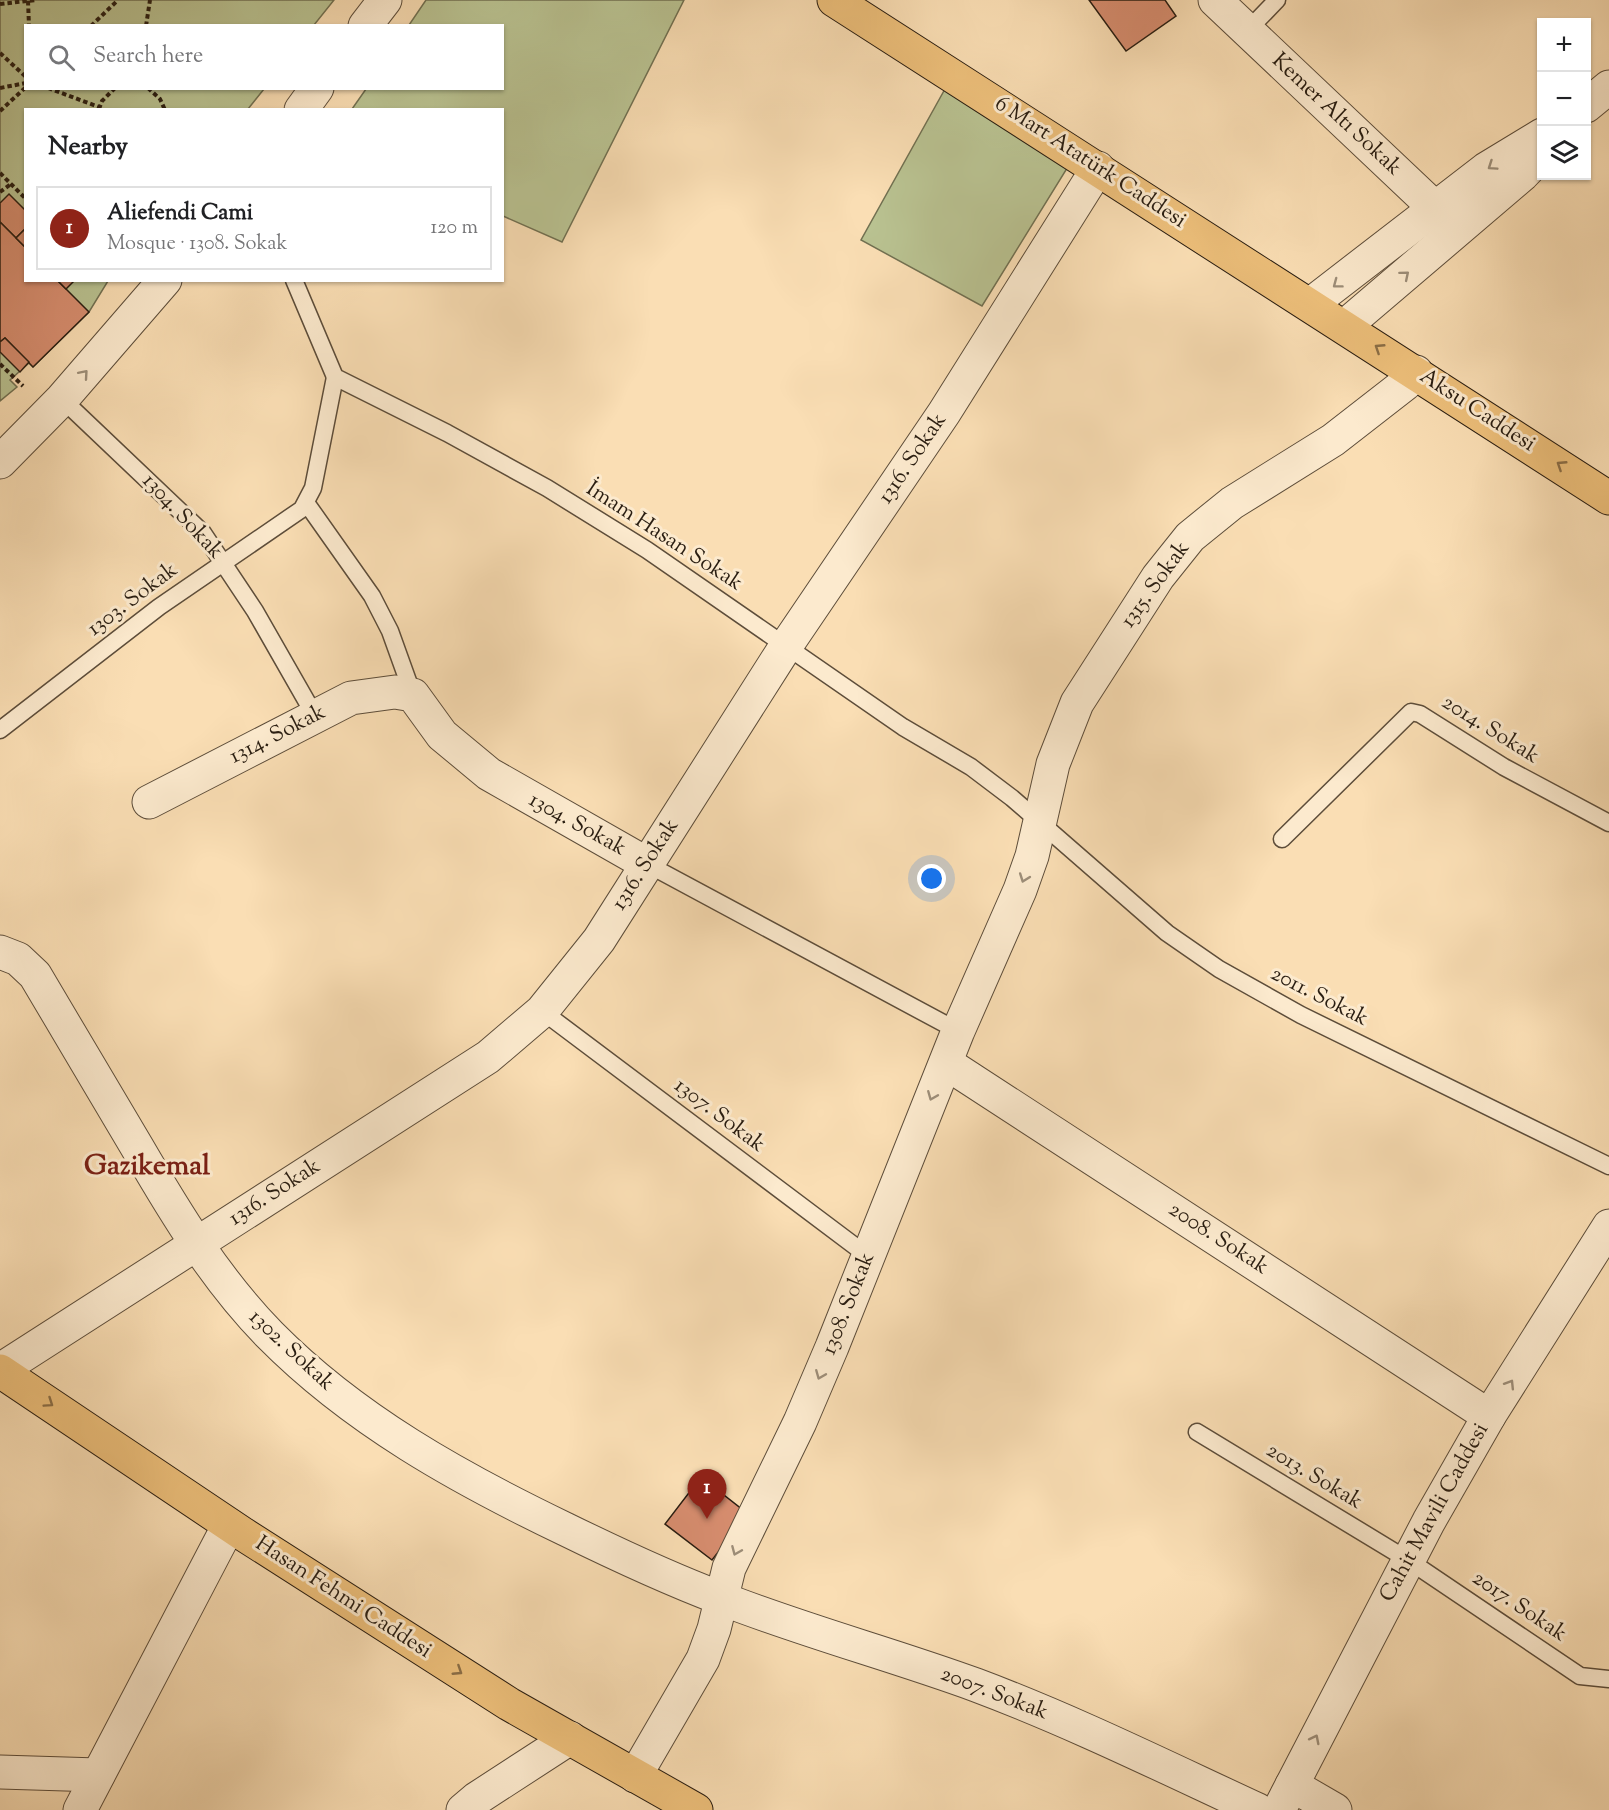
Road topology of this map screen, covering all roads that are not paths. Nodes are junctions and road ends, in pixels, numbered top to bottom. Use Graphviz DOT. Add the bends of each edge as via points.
graph roads {
  1 [pos="385,0"];
  2 [pos="834,0"];
  3 [pos="1215,0"];
  4 [pos="1277,0"];
  5 [pos="367,24"];
  6 [pos="1246,32"];
  7 [pos="1609,87"];
  8 [pos="316,90"];
  9 [pos="1591,103"];
  10 [pos="302,108"];
  11 [pos="1537,138"];
  12 [pos="1537,157"];
  13 [pos="1098,168"];
  14 [pos="1447,219"];
  15 [pos="163,282"];
  16 [pos="295,282"];
  17 [pos="1311,304"];
  18 [pos="1345,326"];
  19 [pos="1416,372"];
  20 [pos="335,377"];
  21 [pos="46,396"];
  22 [pos="0,462"];
  23 [pos="1608,497"];
  24 [pos="307,504"];
  25 [pos="224,562"];
  26 [pos="786,646"];
  27 [pos="413,695"];
  28 [pos="315,716"];
  29 [pos="0,730"];
  30 [pos="149,802"];
  31 [pos="1038,821"];
  32 [pos="1609,823"];
  33 [pos="1282,840"];
  34 [pos="647,864"];
  35 [pos="0,952"];
  36 [pos="542,1011"];
  37 [pos="958,1031"];
  38 [pos="946,1062"];
  39 [pos="1609,1166"];
  40 [pos="196,1244"];
  41 [pos="1603,1249"];
  42 [pos="868,1256"];
  43 [pos="0,1370"];
  44 [pos="1490,1416"];
  45 [pos="1197,1432"];
  46 [pos="229,1525"];
  47 [pos="1408,1560"];
  48 [pos="721,1599"];
  49 [pos="1609,1679"];
  50 [pos="570,1738"];
  51 [pos="0,1772"];
  52 [pos="98,1775"];
  53 [pos="635,1776"];
  54 [pos="1286,1798"];
  55 [pos="80,1810"];
  56 [pos="464,1810"];
  57 [pos="696,1810"];
  58 [pos="1258,1810"];
  59 [pos="1335,1810"];
  1 -- 5 [label="street"];
  2 -- 13 [label="main road, 6 Mart Atatürk Caddesi"];
  3 -- 6 [label="street, Kemer Altı Sokak"];
  4 -- 6 [label="lane"];
  6 -- 14 [label="street, Kemer Altı Sokak"];
  7 -- 9 [label="street"];
  8 -- 10 [label="street"];
  11 -- 14 [label="street, one-way" via="1486,169"];
  12 -- 14 [label="street"];
  13 -- 17 [label="main road, 6 Mart Atatürk Caddesi"];
  13 -- 26 [label="street, 1316. Sokak" via="944,413"];
  14 -- 17 [label="street, one-way"];
  18 -- 14 [label="street, one-way"];
  21 -- 15 [label="street, one-way"];
  16 -- 20 [label="lane"];
  17 -- 18 [label="main road, 6 Mart Atatürk Caddesi"];
  19 -- 18 [label="main road, Aksu Caddesi, one-way"];
  23 -- 19 [label="main road, Aksu Caddesi, one-way"];
  19 -- 31 [label="street, 1315. Sokak" via="1333,440 1211,519 1176,552 1077,703 1060,743"];
  20 -- 24 [label="lane"];
  20 -- 26 [label="lane, İmam Hasan Sokak" via="547,488 647,550"];
  21 -- 22 [label="street"];
  21 -- 25 [label="lane, 1304. Sokak" via="167,497"];
  24 -- 25 [label="lane, 1303. Sokak"];
  24 -- 27 [label="lane, 1304. Sokak" via="372,596 390,631"];
  25 -- 28 [label="lane, 1304. Sokak"];
  25 -- 29 [label="lane, 1303. Sokak"];
  26 -- 31 [label="lane, İmam Hasan Sokak" via="903,727 971,767"];
  26 -- 34 [label="street, 1316. Sokak"];
  27 -- 28 [label="street, 1314. Sokak" via="395,692 351,698"];
  27 -- 34 [label="street, 1304. Sokak" via="442,735 480,768"];
  28 -- 30 [label="street, 1314. Sokak"];
  31 -- 37 [label="street, 1308. Sokak, one-way" via="1032,856 1020,890"];
  31 -- 39 [label="lane, 2011. Sokak" via="1167,933 1219,969 1300,1015"];
  32 -- 33 [label="lane, 2014. Sokak" via="1411,712"];
  34 -- 36 [label="street, 1316. Sokak" via="599,940"];
  34 -- 37 [label="lane, 1304. Sokak"];
  35 -- 40 [label="street, 1302. Sokak" via="18,959 35,975"];
  36 -- 40 [label="street, 1316. Sokak" via="488,1057"];
  36 -- 42 [label="lane, 1307. Sokak"];
  37 -- 38 [label="street, 1308. Sokak"];
  38 -- 42 [label="street, 1308. Sokak, one-way"];
  38 -- 44 [label="street, 2008. Sokak"];
  40 -- 43 [label="street, 1316. Sokak"];
  40 -- 48 [label="street, 1302. Sokak" via="270,1335 320,1382 372,1421 508,1501"];
  44 -- 41 [label="street, Cahit Mavili Caddesi, one-way"];
  42 -- 48 [label="street, 1308. Sokak, one-way" via="801,1422 739,1544"];
  43 -- 46 [label="main road, Hasan Fehmi Caddesi, one-way"];
  44 -- 47 [label="street, Cahit Mavili Caddesi"];
  45 -- 47 [label="lane, 2013. Sokak"];
  46 -- 50 [label="main road, Hasan Fehmi Caddesi, one-way" via="509,1704"];
  46 -- 52 [label="street"];
  47 -- 49 [label="lane, 2017. Sokak" via="1580,1676"];
  54 -- 47 [label="street, Cahit Mavili Caddesi, one-way"];
  48 -- 53 [label="street, 1308. Sokak" via="703,1659"];
  48 -- 58 [label="street, 2007. Sokak" via="977,1686 1095,1734"];
  50 -- 53 [label="main road, Hasan Fehmi Caddesi"];
  50 -- 56 [label="street"];
  51 -- 52 [label="street"];
  52 -- 55 [label="street"];
  53 -- 57 [label="main road, Hasan Fehmi Caddesi"];
  54 -- 59 [label="street"];
}
